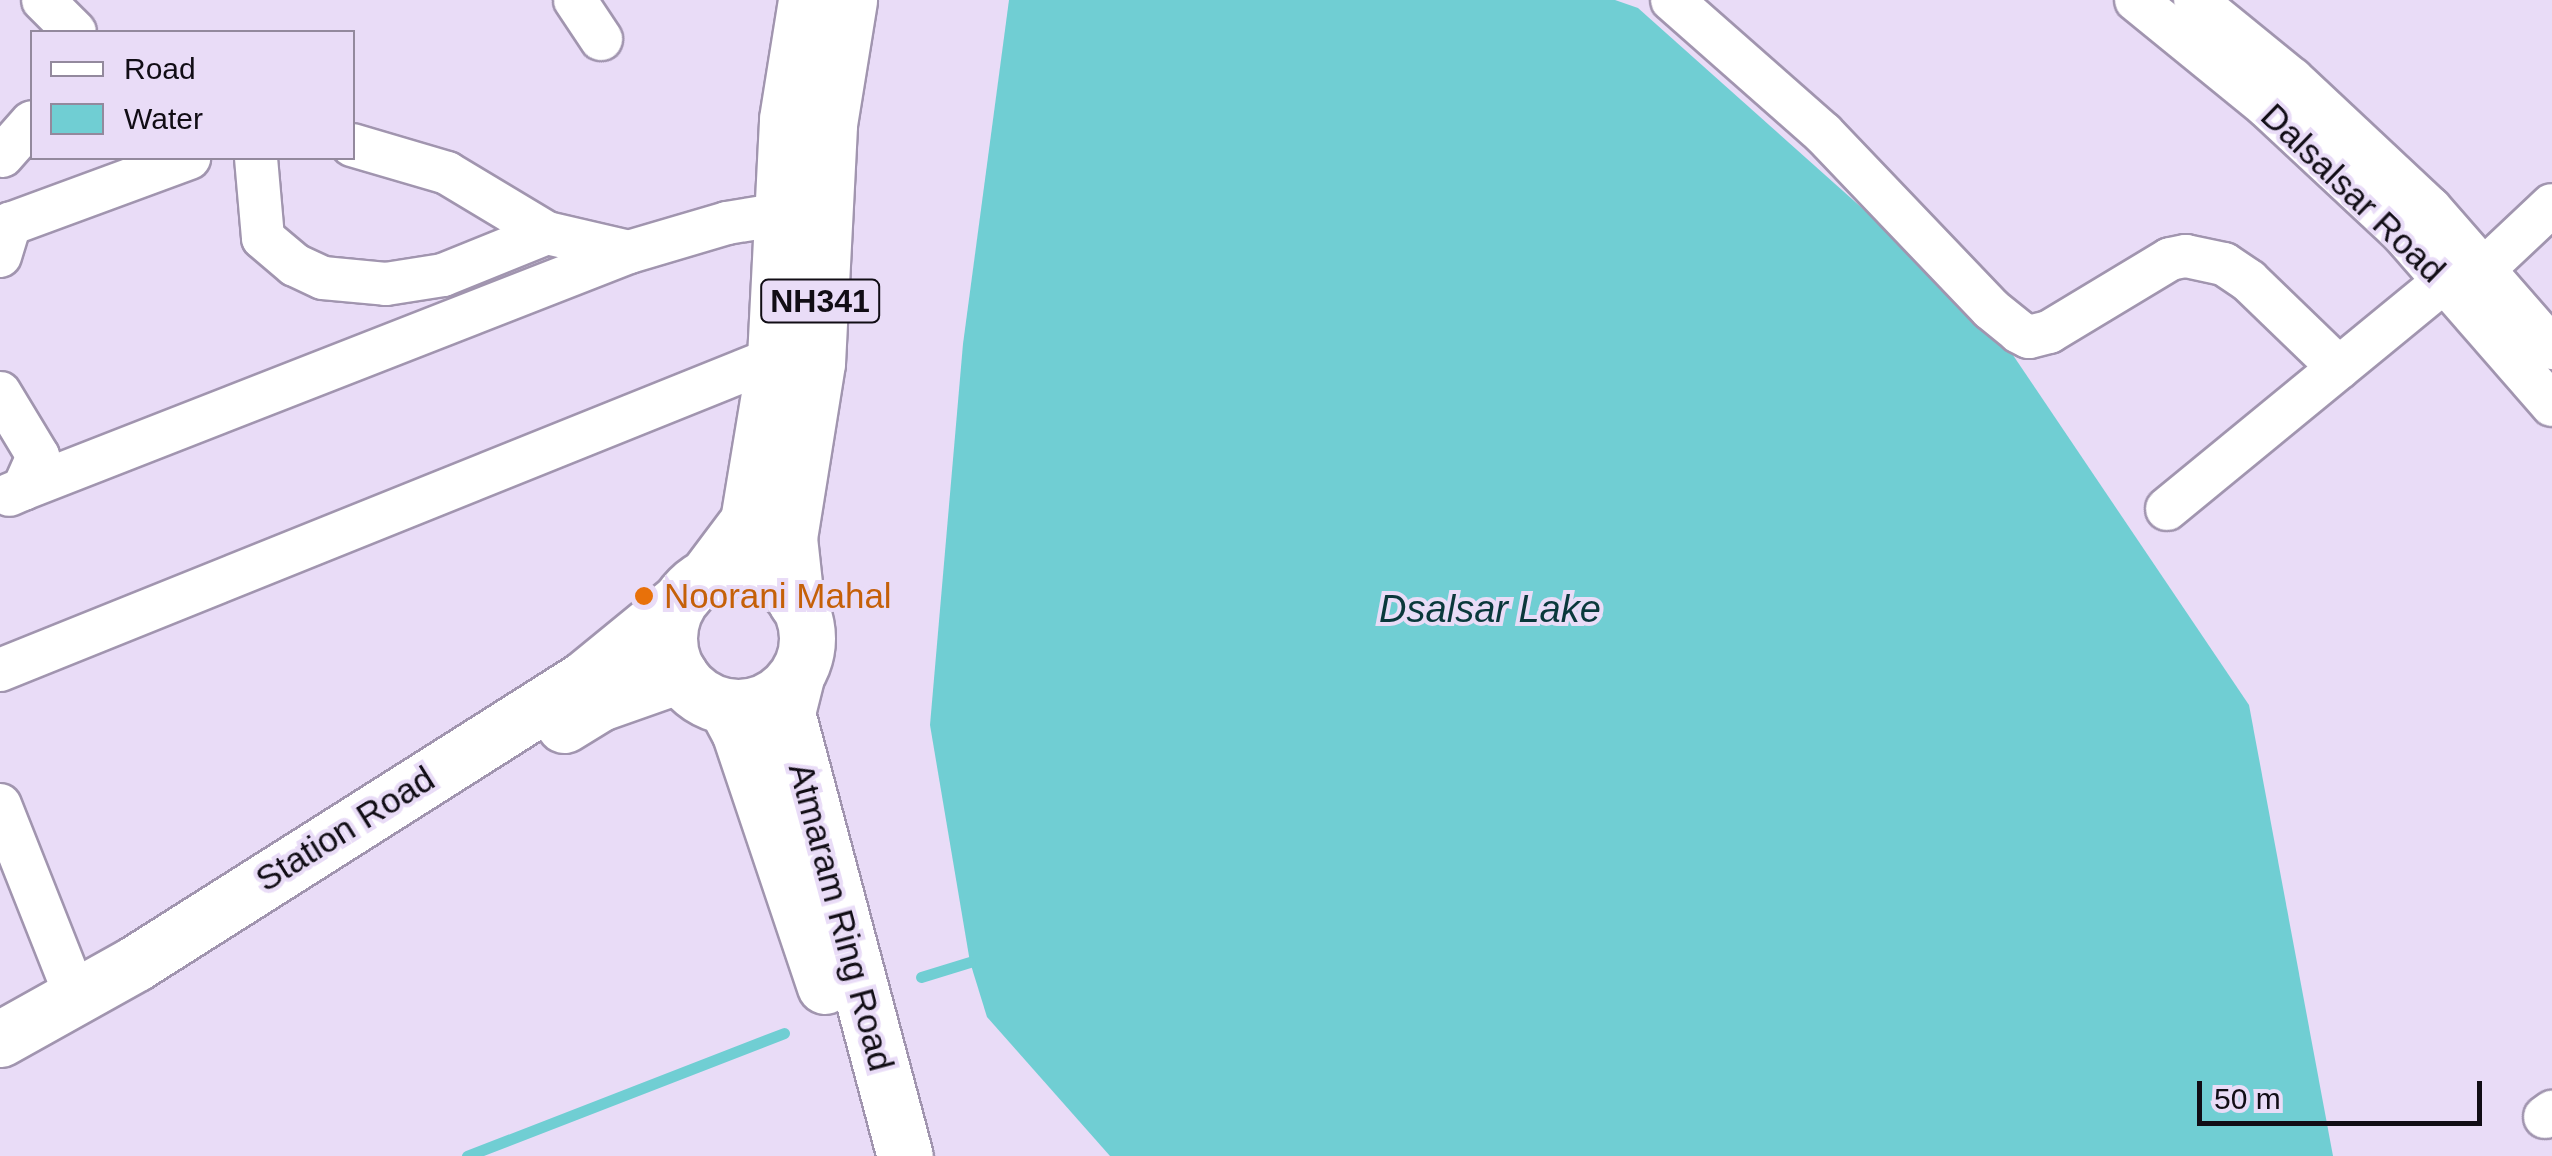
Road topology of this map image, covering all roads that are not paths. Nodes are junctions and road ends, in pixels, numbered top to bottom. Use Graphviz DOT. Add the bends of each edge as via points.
graph roads {
  1 [pos="43,0"];
  2 [pos="575,0"];
  3 [pos="806,0"];
  4 [pos="850,0"];
  5 [pos="1672,0"];
  6 [pos="2136,0"];
  7 [pos="2195,0"];
  8 [pos="73,30"];
  9 [pos="601,39"];
  10 [pos="30,124"];
  11 [pos="355,146"];
  12 [pos="2,156"];
  13 [pos="184,160"];
  14 [pos="256,160"];
  15 [pos="2552,205"];
  16 [pos="782,214"];
  17 [pos="547,234"];
  18 [pos="2,246"];
  19 [pos="629,252"];
  20 [pos="2464,275"];
  21 [pos="2552,348"];
  22 [pos="775,358"];
  23 [pos="2339,368"];
  24 [pos="0,393"];
  25 [pos="2552,405"];
  26 [pos="11,494"];
  27 [pos="2167,510"];
  28 [pos="692,590"];
  29 [pos="796,602"];
  30 [pos="0,670"];
  31 [pos="680,675"];
  32 [pos="796,677"];
  33 [pos="726,706"];
  34 [pos="0,805"];
  35 [pos="76,997"];
  36 [pos="0,1039"];
  37 [pos="0,1072"];
  38 [pos="882,1156"];
  39 [pos="905,1156"];
  1 -- 8 [label="street"];
  2 -- 9 [label="street"];
  3 -- 16 [label="main road, NH341" via="787,120"];
  4 -- 29 [label="main road, NH341" via="830,124 817,362 789,538"];
  5 -- 23 [label="street" via="1823,134 2019,332 2049,332 2170,259 2186,256 2224,264 2249,281"];
  6 -- 20 [label="street, Dalsalsar Road" via="2281,120 2403,234"];
  7 -- 20 [label="street, Dalsalsar Road" via="2430,208"];
  10 -- 12 [label="street"];
  11 -- 17 [label="street" via="448,173"];
  13 -- 18 [label="street" via="10,224"];
  14 -- 17 [label="street" via="263,238 323,278 386,284 443,275"];
  15 -- 20 [label="street"];
  16 -- 19 [label="street"];
  16 -- 22 [label="main road, NH341"];
  17 -- 19 [label="street"];
  19 -- 26 [label="street"];
  20 -- 21 [label="street, Dalsalsar Road"];
  20 -- 23 [label="street"];
  20 -- 25 [label="street, Dalsalsar Road"];
  22 -- 28 [label="main road, NH341" via="748,520"];
  22 -- 30 [label="street"];
  23 -- 27 [label="street"];
  24 -- 26 [label="street" via="38,456"];
  28 -- 29 [label="main road" via="725,570 755,572 783,585"];
  28 -- 31 [label="main road, NH341" via="669,639"];
  28 -- 35 [label="main road, Station Road" via="584,679"];
  29 -- 32 [label="main road, NH341" via="807,639"];
  31 -- 33 [label="main road" via="708,700"];
  31 -- 37 [label="main road, Station Road" via="600,703 150,987"];
  32 -- 33 [label="main road" via="766,702"];
  32 -- 39 [label="main road, Atmaram Ring Road / NH341" via="787,714"];
  33 -- 38 [label="main road, Atmaram Ring Road"];
  34 -- 35 [label="street"];
  35 -- 36 [label="main road, Station Road"];
}
